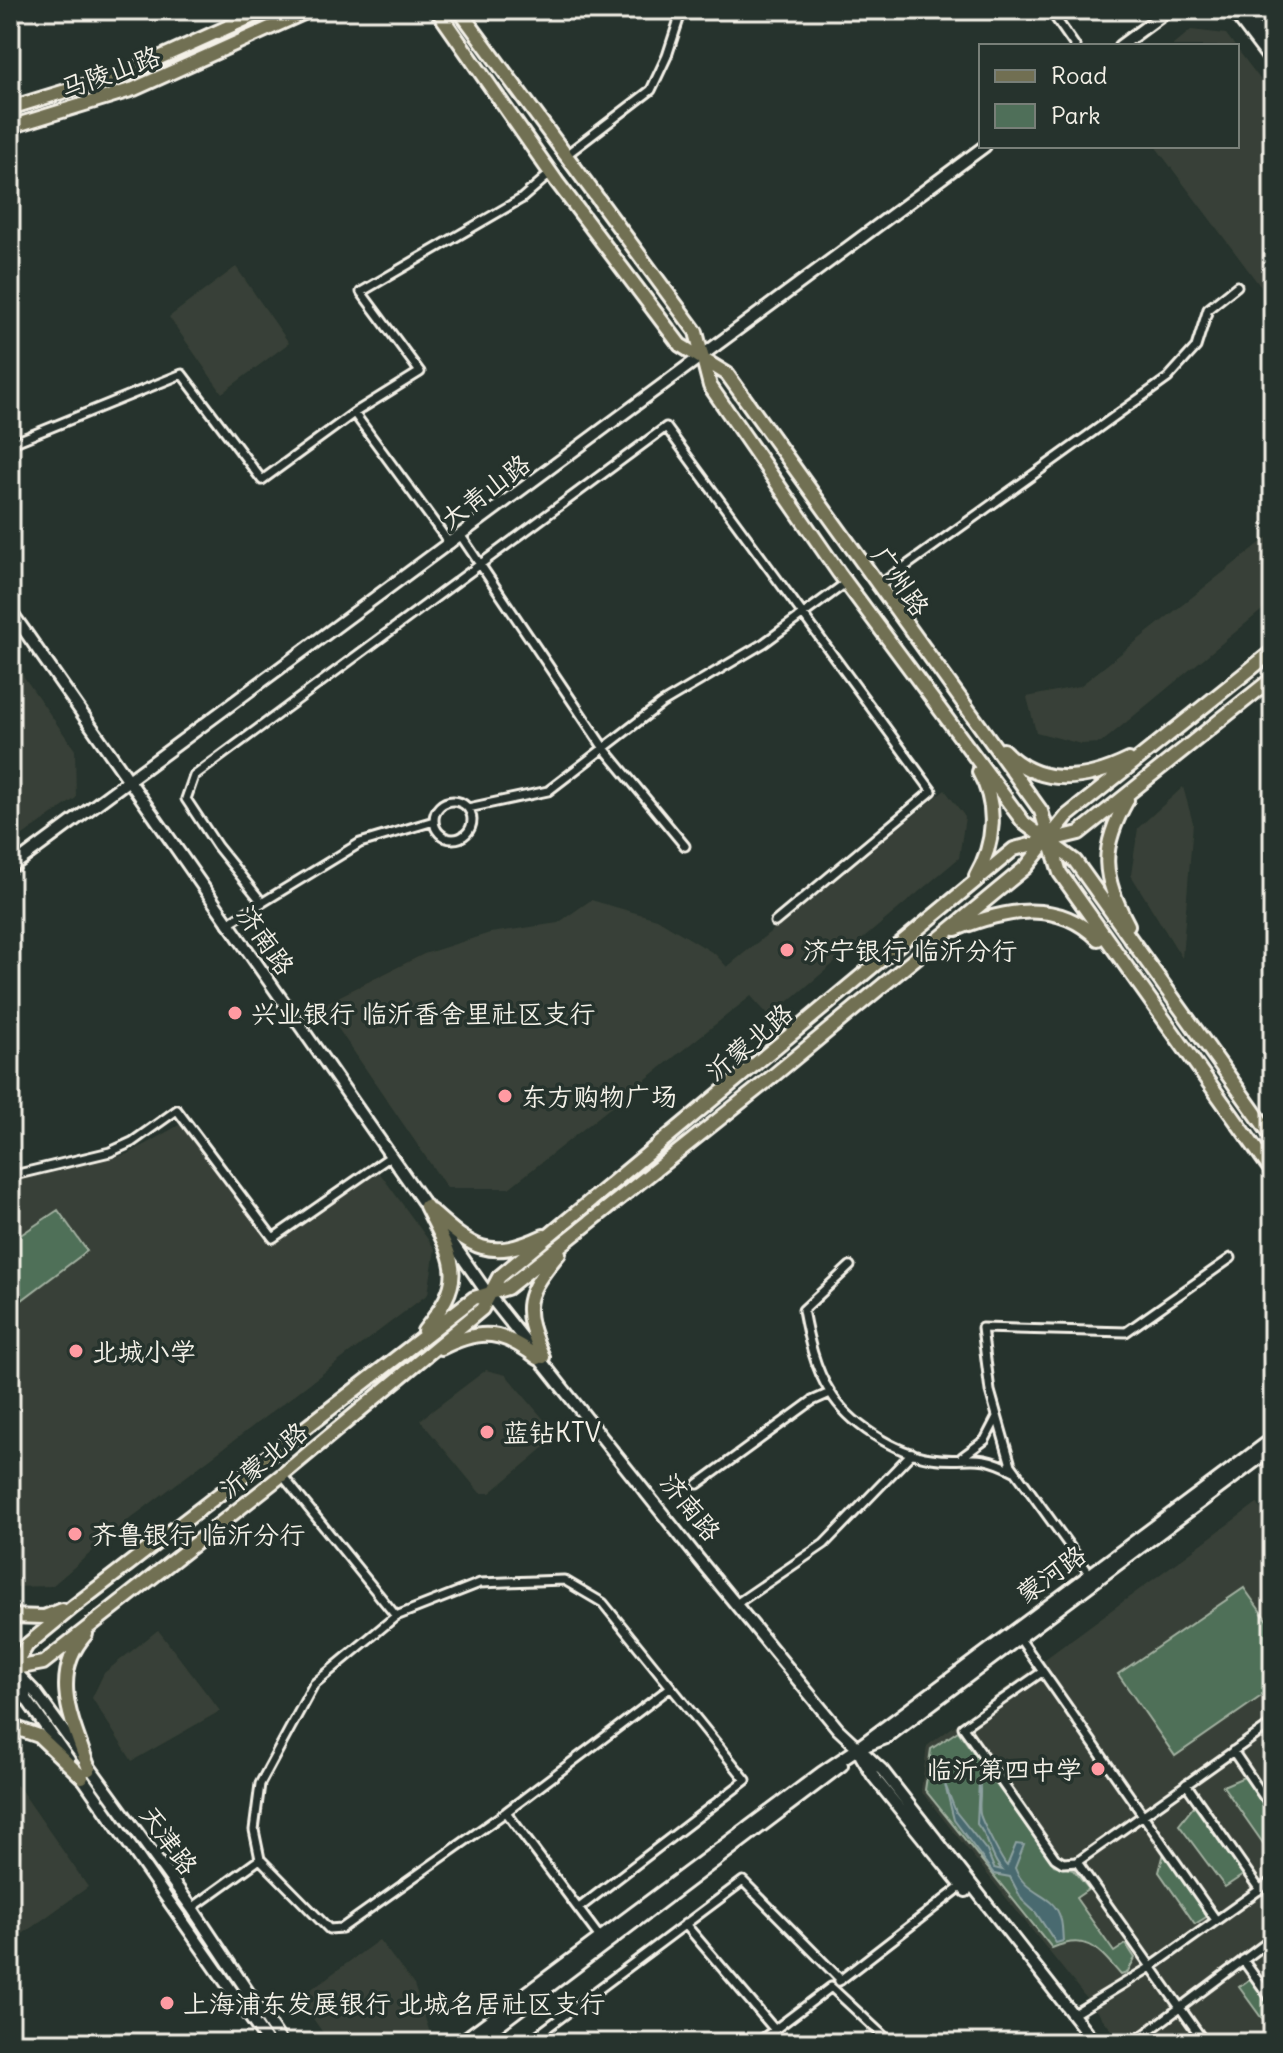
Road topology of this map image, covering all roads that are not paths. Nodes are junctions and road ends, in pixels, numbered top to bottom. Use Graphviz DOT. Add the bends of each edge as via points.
graph roads {
  1 [pos="266,10"];
  2 [pos="310,10"];
  3 [pos="424,10"];
  4 [pos="437,10"];
  5 [pos="682,10"];
  6 [pos="1050,10"];
  7 [pos="1169,10"];
  8 [pos="1232,10"];
  9 [pos="1243,10"];
  10 [pos="463,14"];
  11 [pos="452,32"];
  12 [pos="1074,44"];
  13 [pos="1123,44"];
  14 [pos="1273,51"];
  15 [pos="1273,64"];
  16 [pos="10,108"];
  17 [pos="10,127"];
  18 [pos="982,148"];
  19 [pos="564,156"];
  20 [pos="551,173"];
  21 [pos="1237,286"];
  22 [pos="702,359"];
  23 [pos="354,413"];
  24 [pos="10,444"];
  25 [pos="461,536"];
  26 [pos="450,544"];
  27 [pos="480,565"];
  28 [pos="847,582"];
  29 [pos="878,586"];
  30 [pos="10,610"];
  31 [pos="805,613"];
  32 [pos="1273,651"];
  33 [pos="1273,678"];
  34 [pos="971,717"];
  35 [pos="955,731"];
  36 [pos="603,747"];
  37 [pos="1153,748"];
  38 [pos="128,783"];
  39 [pos="1129,796"];
  40 [pos="468,808"];
  41 [pos="434,821"];
  42 [pos="1048,840"];
  43 [pos="685,846"];
  44 [pos="10,868"];
  45 [pos="970,884"];
  46 [pos="261,901"];
  47 [pos="775,922"];
  48 [pos="227,924"];
  49 [pos="945,933"];
  50 [pos="1140,953"];
  51 [pos="1122,963"];
  52 [pos="1273,1138"];
  53 [pos="391,1156"];
  54 [pos="1273,1173"];
  55 [pos="10,1176"];
  56 [pos="426,1206"];
  57 [pos="568,1232"];
  58 [pos="1231,1258"];
  59 [pos="850,1266"];
  60 [pos="488,1294"];
  61 [pos="413,1354"];
  62 [pos="540,1357"];
  63 [pos="830,1393"];
  64 [pos="997,1417"];
  65 [pos="1273,1438"];
  66 [pos="1273,1448"];
  67 [pos="912,1453"];
  68 [pos="962,1457"];
  69 [pos="1017,1472"];
  70 [pos="282,1475"];
  71 [pos="698,1484"];
  72 [pos="1089,1573"];
  73 [pos="739,1602"];
  74 [pos="73,1607"];
  75 [pos="10,1616"];
  76 [pos="396,1616"];
  77 [pos="98,1620"];
  78 [pos="1018,1636"];
  79 [pos="11,1668"];
  80 [pos="1042,1672"];
  81 [pos="671,1687"];
  82 [pos="1273,1723"];
  83 [pos="10,1726"];
  84 [pos="857,1749"];
  85 [pos="1233,1751"];
  86 [pos="86,1773"];
  87 [pos="1186,1784"];
  88 [pos="1273,1810"];
  89 [pos="506,1812"];
  90 [pos="1142,1815"];
  91 [pos="260,1859"];
  92 [pos="1077,1862"];
  93 [pos="1273,1880"];
  94 [pos="962,1886"];
  95 [pos="1260,1890"];
  96 [pos="192,1908"];
  97 [pos="579,1908"];
  98 [pos="1216,1920"];
  99 [pos="685,1924"];
  100 [pos="1273,1938"];
  101 [pos="601,1939"];
  102 [pos="1243,1960"];
  103 [pos="1151,1967"];
  104 [pos="841,1980"];
  105 [pos="831,1987"];
  106 [pos="1273,2002"];
  107 [pos="1179,2007"];
  108 [pos="1072,2015"];
  109 [pos="775,2030"];
  110 [pos="268,2043"];
  111 [pos="282,2043"];
  112 [pos="459,2043"];
  113 [pos="475,2043"];
  114 [pos="527,2043"];
  115 [pos="757,2043"];
  116 [pos="891,2043"];
  117 [pos="1088,2043"];
  118 [pos="1095,2043"];
  119 [pos="1133,2043"];
  120 [pos="1205,2043"];
  1 -- 16 [label="main road, 马陵山路" via="128,72"];
  2 -- 17 [label="main road, 马陵山路" via="134,89"];
  3 -- 11 [label="main road"];
  4 -- 11 [label="main road, 广州路"];
  5 -- 19 [label="street" via="651,90"];
  6 -- 12 [label="street"];
  7 -- 13 [label="street"];
  8 -- 15 [label="street"];
  9 -- 14 [label="street"];
  10 -- 19 [label="main road, 广州路"];
  11 -- 20 [label="main road, 广州路"];
  18 -- 22 [label="street, 大青山路"];
  19 -- 22 [label="main road, 广州路" via="696,332"];
  20 -- 22 [label="main road, 广州路" via="680,345"];
  20 -- 23 [label="street" via="521,199 361,292 420,372"];
  21 -- 29 [label="street" via="1208,309 1196,347 1168,378"];
  22 -- 25 [label="street, 大青山路"];
  22 -- 28 [label="main road, 广州路" via="710,386"];
  22 -- 29 [label="main road, 广州路" via="727,374"];
  23 -- 24 [label="street" via="262,480 182,374"];
  23 -- 26 [label="street"];
  25 -- 26 [label="street, 大青山路"];
  25 -- 27 [label="street"];
  26 -- 38 [label="street, 大青山路"];
  27 -- 31 [label="street" via="666,427"];
  27 -- 36 [label="street"];
  27 -- 46 [label="street" via="194,776 186,799"];
  28 -- 31 [label="street"];
  28 -- 35 [label="main road, 广州路"];
  29 -- 34 [label="main road, 广州路"];
  30 -- 38 [label="street, 济南路"];
  31 -- 36 [label="street"];
  31 -- 47 [label="street" via="932,791"];
  32 -- 37 [label="main road, 沂蒙北路"];
  33 -- 39 [label="main road, 沂蒙北路"];
  34 -- 37 [label="main road" via="1009,757 1059,779 1088,776"];
  34 -- 42 [label="main road, 广州路" via="1041,811"];
  35 -- 42 [label="main road, 广州路" via="1024,823"];
  35 -- 45 [label="main road" via="983,779 991,805 992,834"];
  36 -- 40 [label="street" via="548,791"];
  36 -- 43 [label="street"];
  37 -- 42 [label="main road, 沂蒙北路" via="1067,816"];
  38 -- 44 [label="street, 大青山路"];
  38 -- 48 [label="street, 济南路"];
  39 -- 42 [label="main road, 沂蒙北路" via="1079,833"];
  39 -- 50 [label="main road" via="1106,851 1108,887"];
  40 -- 41 [label="street" via="456,801 445,803"];
  40 -- 41 [label="street" via="472,825 458,839 444,837"];
  41 -- 46 [label="street" via="360,843"];
  42 -- 45 [label="main road, 沂蒙北路" via="1014,849"];
  42 -- 49 [label="main road, 沂蒙北路" via="1026,867"];
  42 -- 50 [label="main road, 广州路" via="1075,861"];
  42 -- 51 [label="main road, 广州路" via="1060,873"];
  45 -- 57 [label="main road, 沂蒙北路"];
  46 -- 48 [label="street"];
  48 -- 53 [label="street, 济南路"];
  49 -- 51 [label="main road" via="988,917 1036,911 1068,916"];
  49 -- 57 [label="main road, 沂蒙北路"];
  50 -- 52 [label="main road, 广州路"];
  51 -- 54 [label="main road, 广州路"];
  53 -- 55 [label="street" via="273,1238 177,1110 110,1152"];
  53 -- 56 [label="street, 济南路"];
  56 -- 57 [label="main road" via="468,1244 489,1250 504,1251"];
  56 -- 60 [label="street, 济南路"];
  56 -- 61 [label="main road" via="449,1252 454,1281 447,1302"];
  57 -- 60 [label="main road, 沂蒙北路" via="507,1288"];
  57 -- 62 [label="main road" via="533,1285 527,1306"];
  58 -- 64 [label="street" via="1126,1332 982,1328"];
  59 -- 63 [label="street" via="803,1310"];
  60 -- 61 [label="main road, 沂蒙北路" via="474,1298"];
  60 -- 62 [label="street, 济南路"];
  61 -- 62 [label="main road" via="493,1333"];
  61 -- 70 [label="main road, 沂蒙北路"];
  61 -- 74 [label="main road, 沂蒙北路"];
  62 -- 73 [label="street, 济南路"];
  62 -- 84 [label="street, 济南路"];
  63 -- 67 [label="street" via="892,1448"];
  63 -- 71 [label="street"];
  64 -- 68 [label="street" via="985,1440"];
  64 -- 69 [label="street"];
  65 -- 72 [label="street, 蒙河路"];
  66 -- 78 [label="street, 蒙河路"];
  67 -- 68 [label="street" via="933,1459"];
  67 -- 73 [label="street" via="824,1544"];
  68 -- 69 [label="street" via="989,1458"];
  69 -- 72 [label="street"];
  70 -- 76 [label="street"];
  70 -- 77 [label="main road, 沂蒙北路"];
  72 -- 84 [label="street, 蒙河路"];
  73 -- 84 [label="street, 济南路"];
  74 -- 75 [label="main road" via="44,1617"];
  74 -- 79 [label="main road, 沂蒙北路" via="27,1645"];
  76 -- 81 [label="street" via="480,1583 564,1580 603,1603"];
  76 -- 91 [label="street" via="314,1684 260,1784 254,1830"];
  77 -- 79 [label="main road, 沂蒙北路" via="43,1663"];
  77 -- 86 [label="main road" via="81,1640 63,1683"];
  78 -- 80 [label="street"];
  78 -- 84 [label="street, 蒙河路" via="886,1738"];
  79 -- 86 [label="street, 天津路" via="36,1693"];
  80 -- 90 [label="street"];
  80 -- 92 [label="street" via="963,1727 1055,1858"];
  81 -- 89 [label="street"];
  81 -- 97 [label="street" via="746,1780"];
  82 -- 85 [label="street"];
  83 -- 86 [label="main road" via="39,1736"];
  84 -- 94 [label="street, 济南路"];
  84 -- 101 [label="street, 蒙河路"];
  84 -- 108 [label="street, 济南路" via="882,1770"];
  84 -- 113 [label="street, 蒙河路" via="827,1779"];
  85 -- 87 [label="street"];
  85 -- 88 [label="street"];
  86 -- 96 [label="street, 天津路"];
  86 -- 110 [label="street, 天津路"];
  87 -- 90 [label="street"];
  87 -- 95 [label="street"];
  89 -- 91 [label="street" via="342,1928 329,1929"];
  89 -- 97 [label="street"];
  90 -- 92 [label="street"];
  90 -- 98 [label="street"];
  91 -- 96 [label="street"];
  92 -- 103 [label="street"];
  93 -- 95 [label="street"];
  94 -- 104 [label="street"];
  94 -- 117 [label="street, 济南路"];
  95 -- 98 [label="street"];
  96 -- 111 [label="street, 天津路"];
  97 -- 101 [label="street"];
  98 -- 103 [label="street"];
  99 -- 104 [label="street" via="743,1881"];
  99 -- 109 [label="street"];
  99 -- 114 [label="street"];
  100 -- 102 [label="street"];
  101 -- 112 [label="street, 蒙河路"];
  102 -- 106 [label="street"];
  102 -- 107 [label="street"];
  103 -- 107 [label="street"];
  103 -- 108 [label="street"];
  104 -- 105 [label="street"];
  105 -- 109 [label="street"];
  105 -- 116 [label="street"];
  107 -- 119 [label="street"];
  107 -- 120 [label="street"];
  108 -- 118 [label="street, 济南路"];
  109 -- 115 [label="street"];
}
